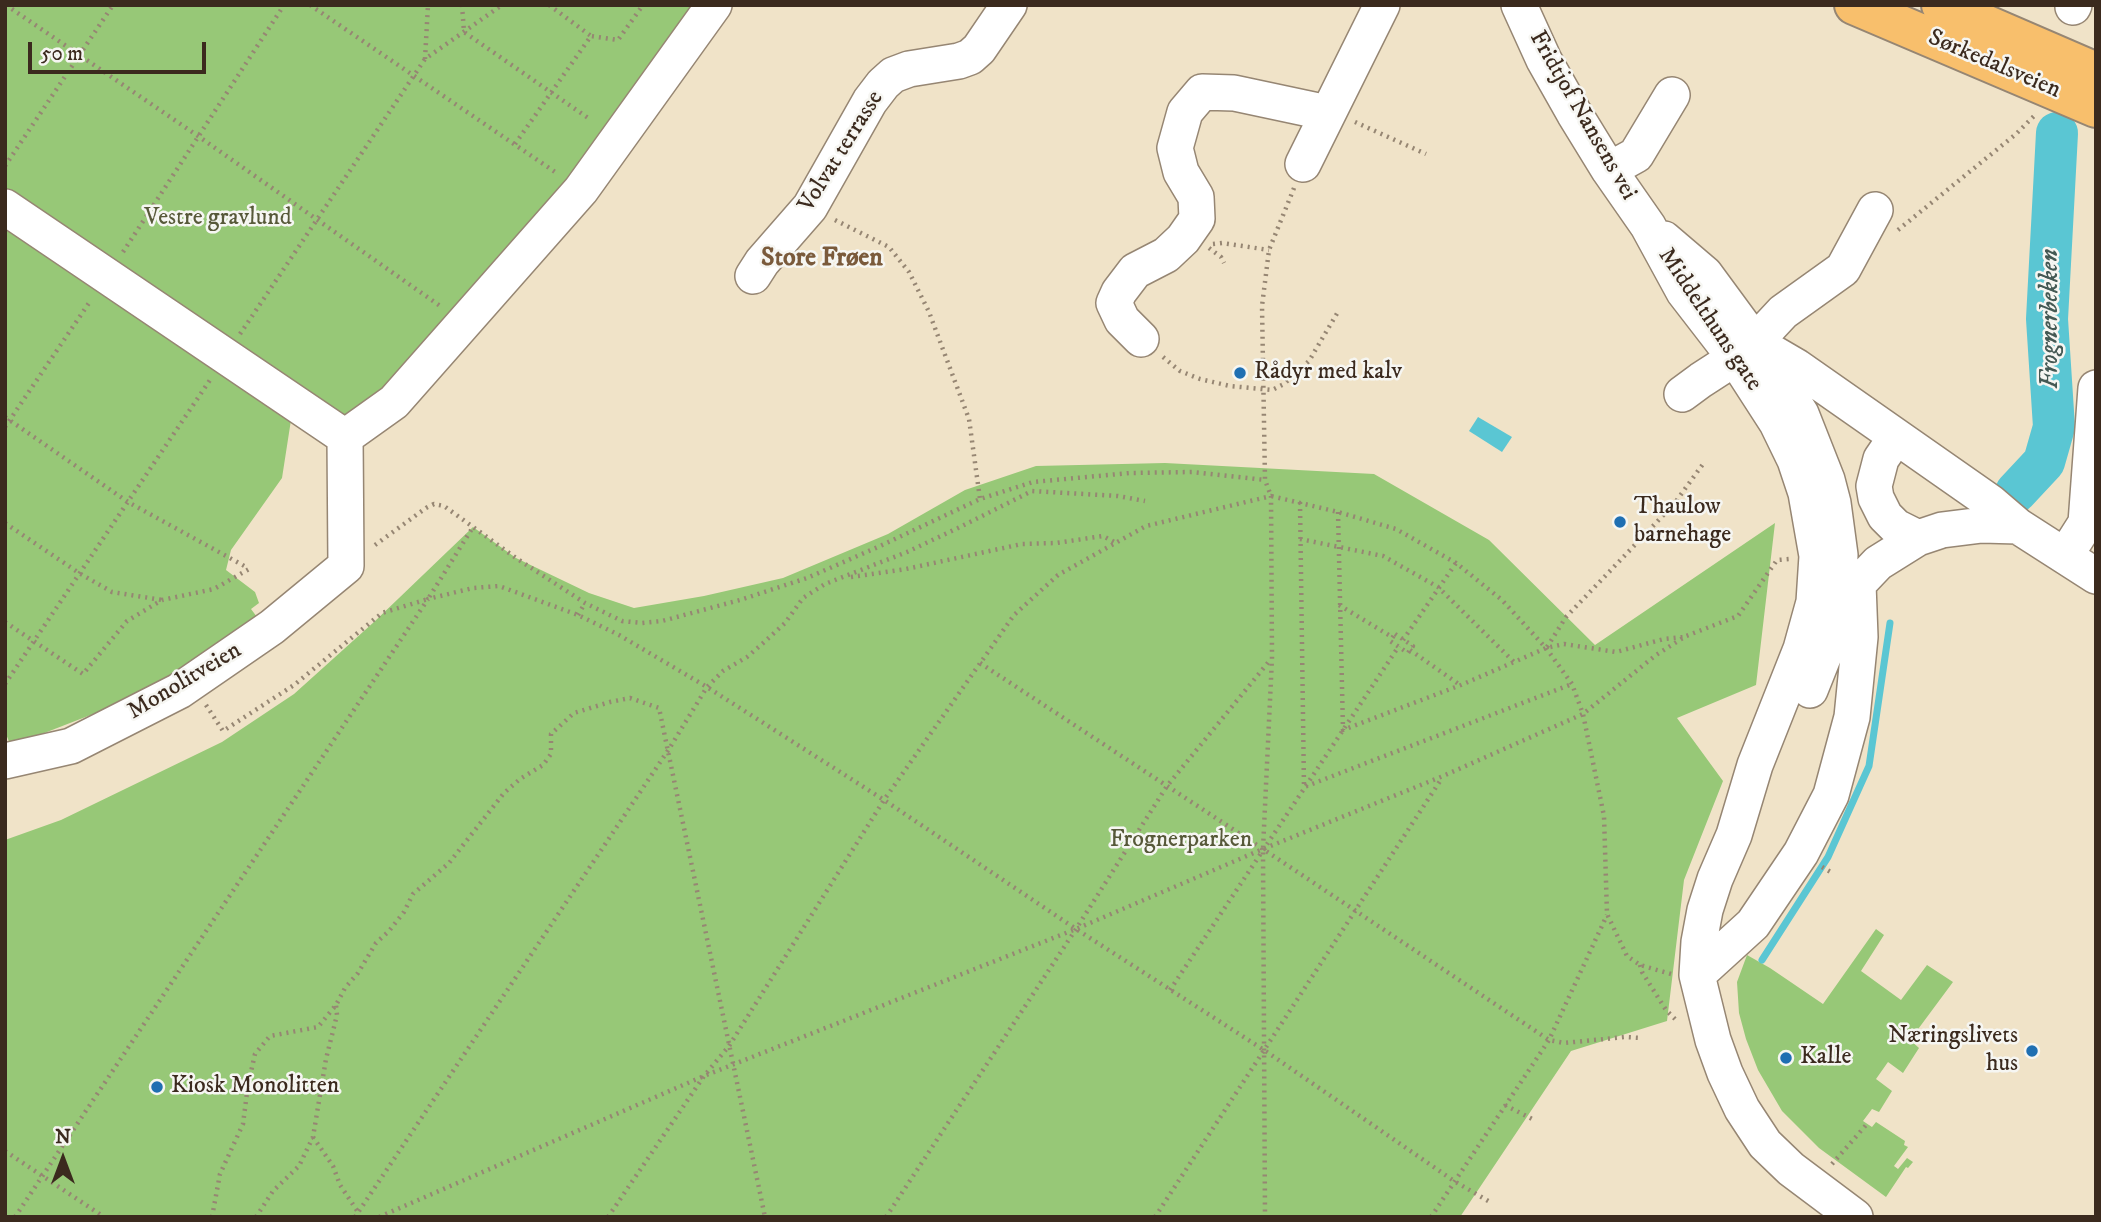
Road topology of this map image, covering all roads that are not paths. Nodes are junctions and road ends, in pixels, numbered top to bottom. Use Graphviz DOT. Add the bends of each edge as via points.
graph roads {
  1 [pos="714,5"];
  2 [pos="1009,5"];
  3 [pos="1382,5"];
  4 [pos="1518,5"];
  5 [pos="1854,5"];
  6 [pos="1941,5"];
  7 [pos="2096,72"];
  8 [pos="1672,95"];
  9 [pos="2096,108"];
  10 [pos="1329,111"];
  11 [pos="1303,164"];
  12 [pos="1609,170"];
  13 [pos="5,207"];
  14 [pos="1886,220"];
  15 [pos="1647,226"];
  16 [pos="753,276"];
  17 [pos="1140,339"];
  18 [pos="1745,350"];
  19 [pos="2096,388"];
  20 [pos="1682,394"];
  21 [pos="345,437"];
  22 [pos="1896,437"];
  23 [pos="2091,525"];
  24 [pos="2018,526"];
  25 [pos="1918,538"];
  26 [pos="2086,566"];
  27 [pos="1848,592"];
  28 [pos="5,761"];
  29 [pos="1734,835"];
  30 [pos="1698,975"];
  31 [pos="1855,1217"];
  1 -- 21 [label="street" via="581,190 394,402"];
  2 -- 16 [label="street, Volvat terrasse" via="970,57 909,69 883,84 810,207"];
  3 -- 10 [label="street"];
  4 -- 12 [label="street, Fridtjof Nansens vei" via="1544,60"];
  5 -- 9 [label="main road, Sørkedalsveien"];
  6 -- 7 [label="main road, Sørkedalsveien"];
  8 -- 12 [label="street" via="1636,155"];
  10 -- 11 [label="street"];
  10 -- 17 [label="street" via="1234,93 1202,92 1185,112 1175,148 1181,172 1196,197 1197,219 1166,255 1135,271 1119,292 1114,303"];
  12 -- 15 [label="street, Fridtjof Nansens vei"];
  13 -- 21 [label="street"];
  14 -- 18 [label="street" via="1843,269 1783,312"];
  15 -- 18 [label="street, Middelthuns gate" via="1705,274"];
  18 -- 20 [label="street"];
  18 -- 22 [label="street" via="1797,367"];
  18 -- 27 [label="street, Middelthuns gate" via="1801,414 1827,480"];
  18 -- 29 [label="street, Middelthuns gate" via="1796,460 1817,555 1814,602 1801,649 1755,765"];
  19 -- 23 [label="street"];
  21 -- 28 [label="street, Monolitveien" via="346,566 272,627 179,691 72,746"];
  22 -- 24 [label="street"];
  22 -- 25 [label="street" via="1881,459 1874,485 1876,498 1896,527"];
  23 -- 26 [label="street"];
  24 -- 25 [label="street" via="1982,525"];
  24 -- 26 [label="street"];
  25 -- 27 [label="street" via="1878,564"];
  27 -- 29 [label="street, Middelthuns gate" via="1775,770"];
  27 -- 30 [label="street" via="1860,638 1852,717 1831,795 1801,853 1753,923"];
  29 -- 30 [label="street, Middelthuns gate" via="1705,910"];
  30 -- 31 [label="street, Middelthuns gate" via="1717,1051 1742,1109 1765,1143 1791,1169"];
}
